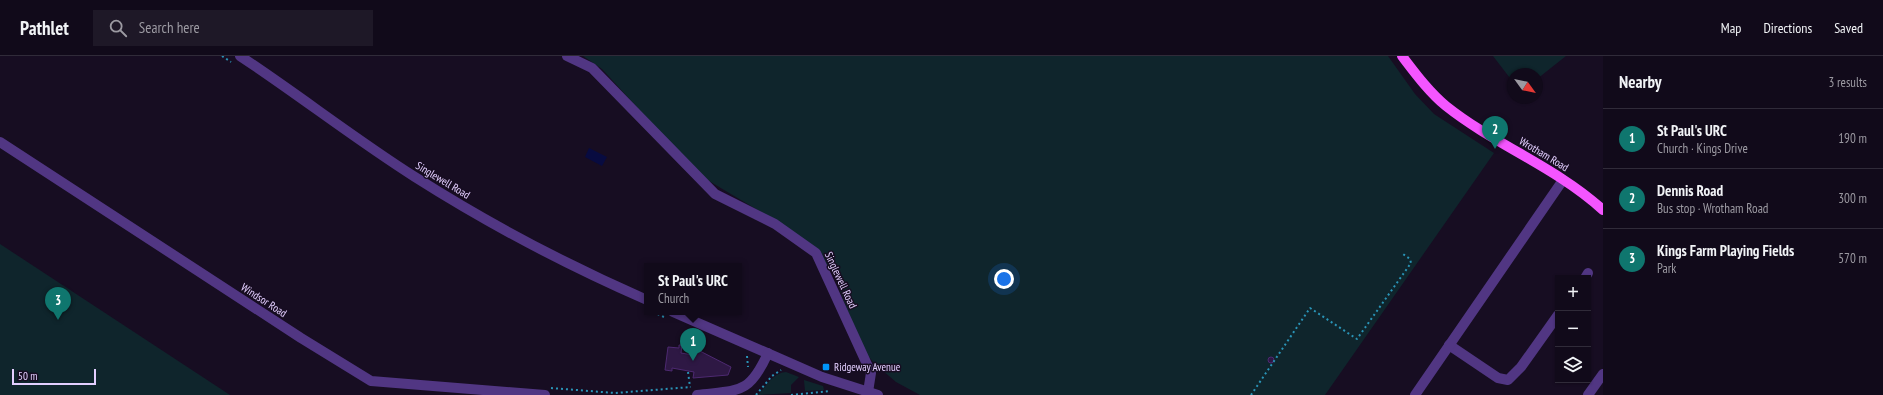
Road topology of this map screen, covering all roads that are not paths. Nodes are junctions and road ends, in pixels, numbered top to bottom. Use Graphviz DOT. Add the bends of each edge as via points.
graph roads {
  1 [pos="240,56"];
  2 [pos="567,56"];
  3 [pos="1402,56"];
  4 [pos="0,142"];
  5 [pos="1563,180"];
  6 [pos="1603,210"];
  7 [pos="644,299"];
  8 [pos="670,315"];
  9 [pos="1555,319"];
  10 [pos="1449,345"];
  11 [pos="768,353"];
  12 [pos="1603,374"];
  13 [pos="694,389"];
  14 [pos="546,391"];
  15 [pos="873,394"];
  16 [pos="1415,395"];
  17 [pos="1588,395"];
  1 -- 7 [label="street, Singlewell Road" via="446,196 574,266"];
  2 -- 15 [label="street, Singlewell Road" via="592,68 715,194 775,224 816,254 871,373"];
  3 -- 5 [label="main road, Wrotham Road" via="1431,92 1449,108"];
  4 -- 14 [label="street, Windsor Road" via="371,381"];
  5 -- 6 [label="main road, Wrotham Road"];
  5 -- 10 [label="street"];
  8 -- 11 [label="street, Singlewell Road"];
  9 -- 10 [label="street" via="1508,380 1498,378"];
  10 -- 16 [label="street"];
  11 -- 13 [label="street" via="757,375 747,387 723,392"];
  11 -- 15 [label="street, Singlewell Road" via="827,379"];
  12 -- 17 [label="street"];
}
